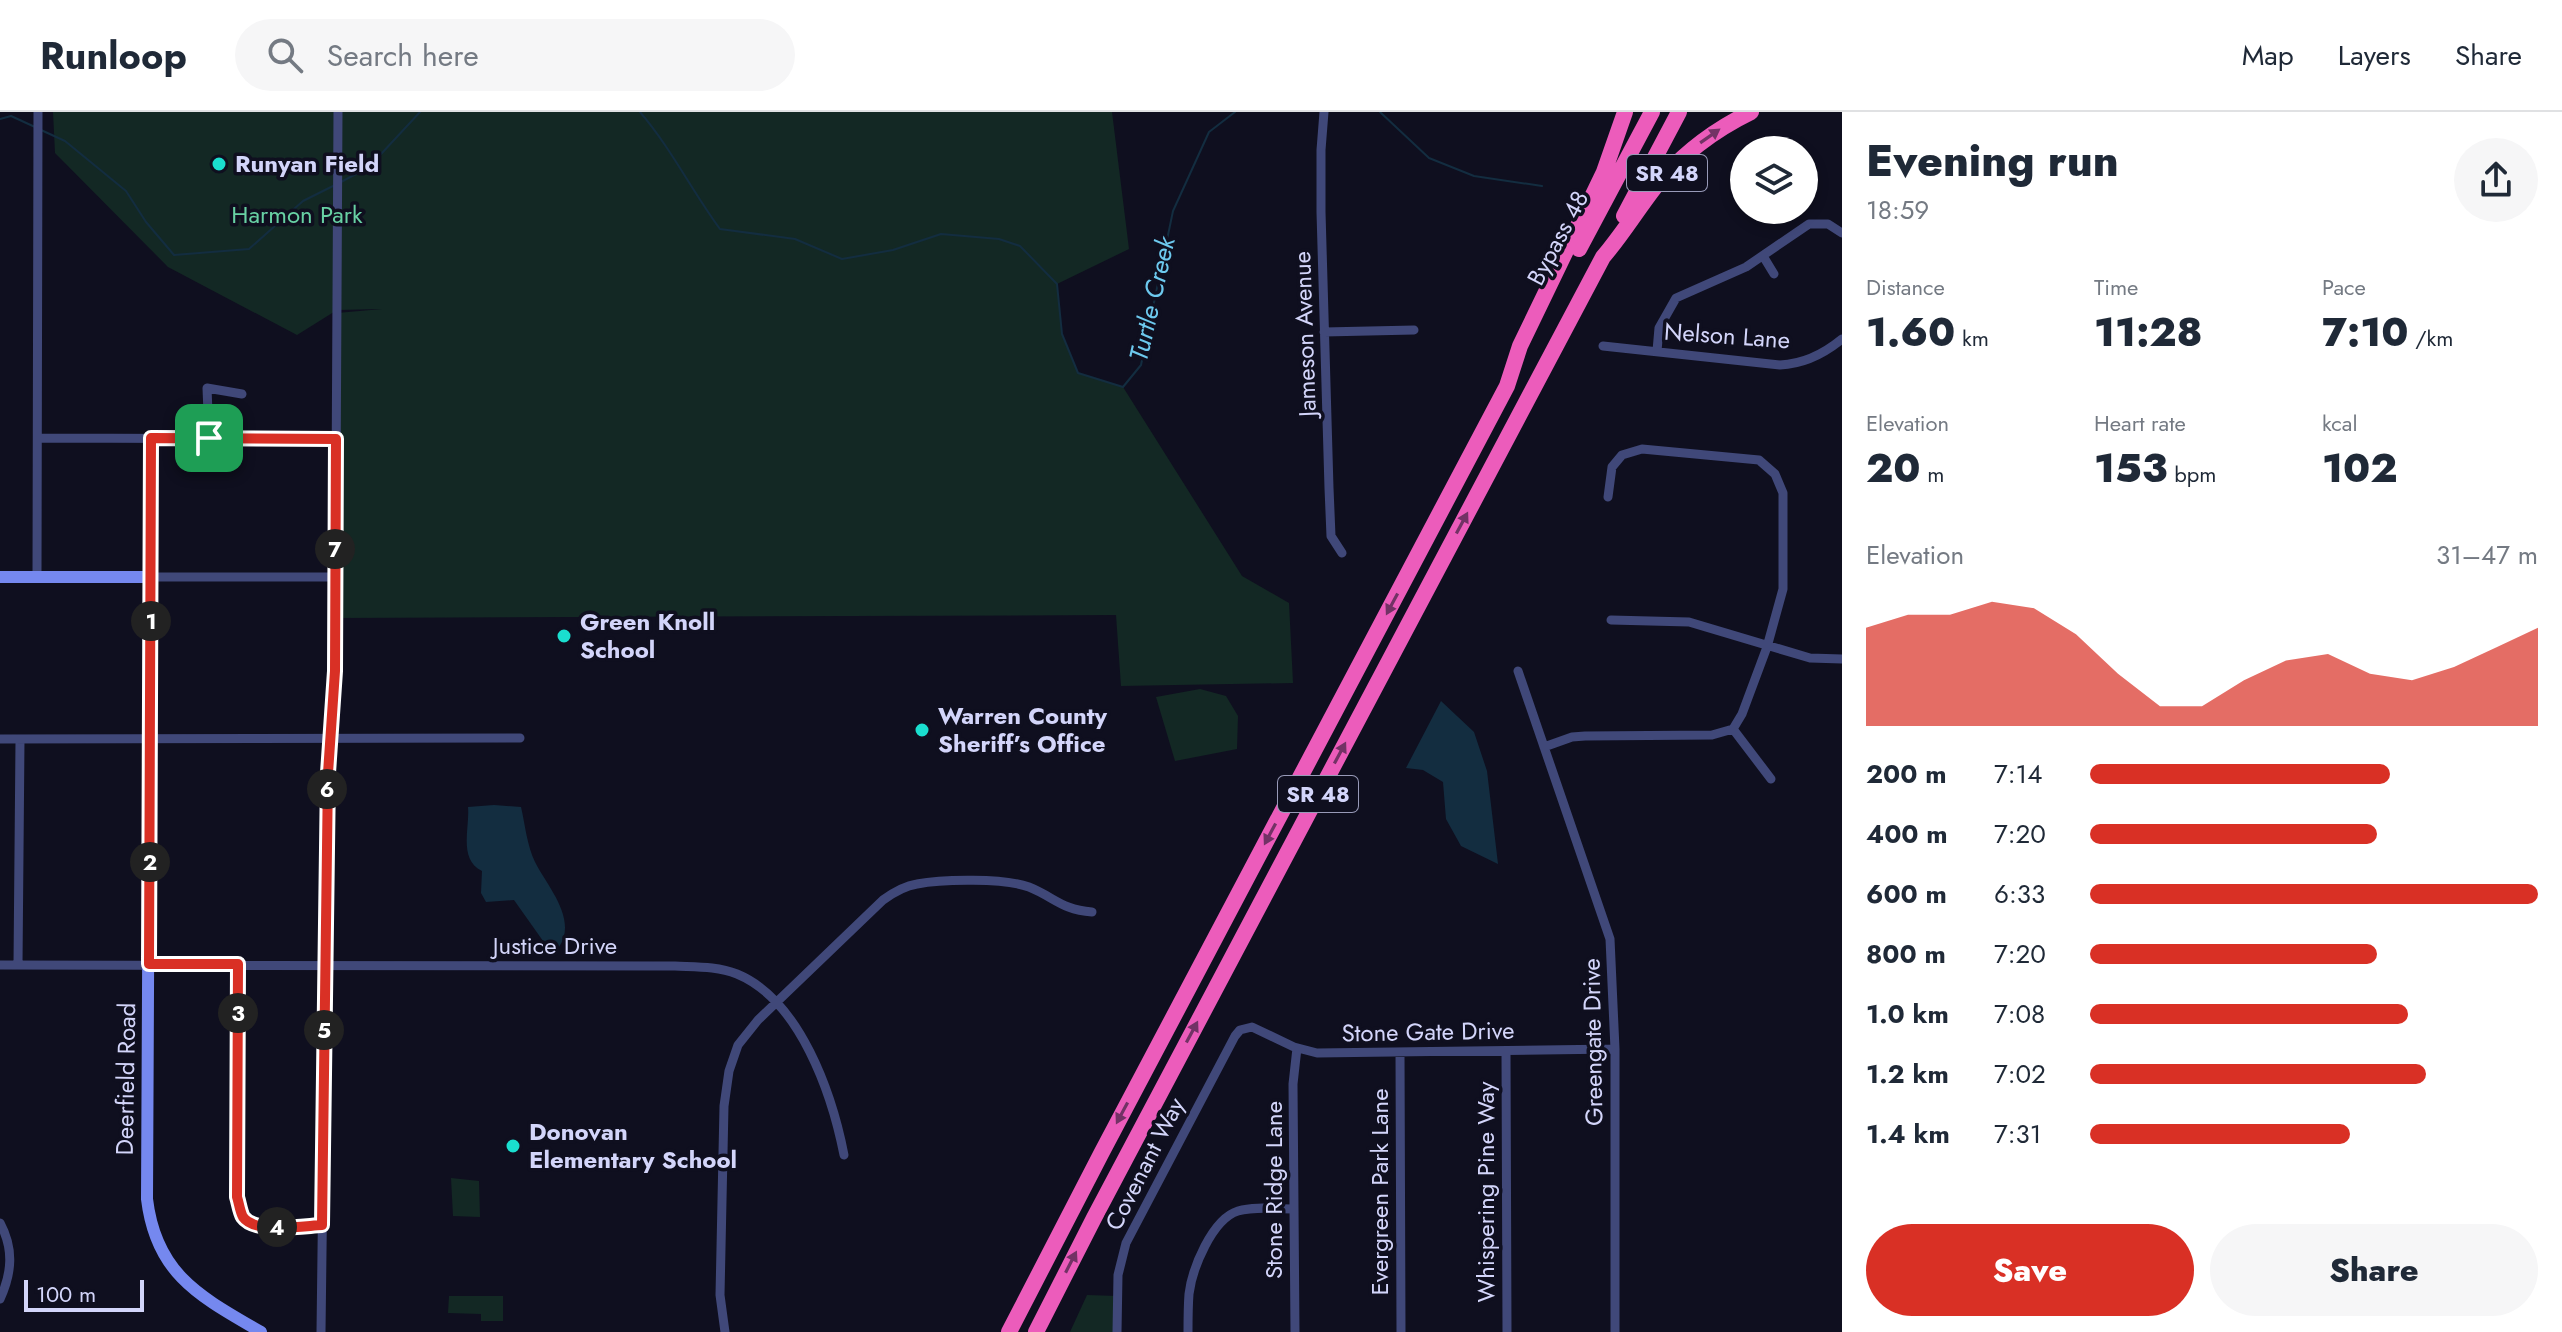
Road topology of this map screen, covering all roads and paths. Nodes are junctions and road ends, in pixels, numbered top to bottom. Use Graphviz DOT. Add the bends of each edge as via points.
graph roads {
  1 [pos="38,112"];
  2 [pos="338,112"];
  3 [pos="1324,112"];
  4 [pos="1625,112"];
  5 [pos="1652,112"];
  6 [pos="1679,112"];
  7 [pos="1751,112"];
  8 [pos="1842,233"];
  9 [pos="1763,256"];
  10 [pos="1603,257"];
  11 [pos="1774,274"];
  12 [pos="1414,330"];
  13 [pos="1324,332"];
  14 [pos="1842,339"];
  15 [pos="1603,346"];
  16 [pos="1657,351"];
  17 [pos="1507,386"];
  18 [pos="242,394"];
  19 [pos="39,438"];
  20 [pos="151,438"];
  21 [pos="209,438"];
  22 [pos="336,439"];
  23 [pos="1608,497"];
  24 [pos="1342,553"];
  25 [pos="0,577"];
  26 [pos="37,577"];
  27 [pos="150,577"];
  28 [pos="335,577"];
  29 [pos="1611,620"];
  30 [pos="1767,647"];
  31 [pos="1842,659"];
  32 [pos="1518,671"];
  33 [pos="1733,729"];
  34 [pos="331,738"];
  35 [pos="520,738"];
  36 [pos="0,739"];
  37 [pos="151,739"];
  38 [pos="20,740"];
  39 [pos="1544,747"];
  40 [pos="1771,779"];
  41 [pos="1092,912"];
  42 [pos="149,964"];
  43 [pos="238,964"];
  44 [pos="0,965"];
  45 [pos="18,965"];
  46 [pos="325,965"];
  47 [pos="776,1001"];
  48 [pos="1246,1028"];
  49 [pos="1297,1048"];
  50 [pos="1615,1049"];
  51 [pos="1400,1052"];
  52 [pos="1506,1052"];
  53 [pos="844,1155"];
  54 [pos="1294,1209"];
  55 [pos="0,1223"];
  56 [pos="322,1225"];
  57 [pos="0,1299"];
  58 [pos="261,1332"];
  59 [pos="321,1332"];
  60 [pos="725,1332"];
  61 [pos="1009,1332"];
  62 [pos="1036,1332"];
  63 [pos="1117,1332"];
  64 [pos="1188,1332"];
  65 [pos="1295,1332"];
  66 [pos="1401,1332"];
  67 [pos="1507,1332"];
  68 [pos="1615,1332"];
  1 -- 19 [label="street"];
  2 -- 22 [label="street"];
  3 -- 13 [label="street, Jameson Avenue"];
  4 -- 17 [label="highway, SR 48" via="1604,172 1520,346"];
  5 -- 17 [label="highway, Bypass 48"];
  6 -- 10 [label="highway, Bypass 48"];
  10 -- 7 [label="highway, SR 48, one-way" via="1675,165"];
  8 -- 9 [label="street" via="1828,224 1809,224"];
  9 -- 11 [label="street"];
  9 -- 16 [label="street" via="1676,298 1659,328"];
  62 -- 10 [label="highway, SR 48, one-way"];
  12 -- 13 [label="street"];
  13 -- 24 [label="street, Jameson Avenue" via="1331,536"];
  14 -- 16 [label="street, Nelson Lane" via="1826,351 1780,365"];
  15 -- 16 [label="street, Nelson Lane"];
  17 -- 61 [label="highway, SR 48, one-way"];
  18 -- 21 [label="street" via="207,388"];
  19 -- 20 [label="street"];
  19 -- 26 [label="street"];
  20 -- 21 [label="street"];
  20 -- 27 [label="street, Deerfield Road"];
  21 -- 22 [label="street"];
  22 -- 28 [label="street"];
  23 -- 30 [label="street" via="1612,467 1622,455 1642,449 1759,460 1775,474 1783,493 1783,589"];
  25 -- 26 [label="street"];
  26 -- 27 [label="street"];
  27 -- 28 [label="street"];
  27 -- 37 [label="street, Deerfield Road"];
  28 -- 34 [label="street"];
  29 -- 30 [label="street" via="1689,622"];
  30 -- 31 [label="street" via="1810,658"];
  30 -- 33 [label="street"];
  32 -- 39 [label="street, Greengate Drive"];
  33 -- 39 [label="street" via="1712,735 1572,737"];
  33 -- 40 [label="street"];
  34 -- 35 [label="street"];
  34 -- 37 [label="street"];
  34 -- 46 [label="street"];
  36 -- 38 [label="street"];
  37 -- 38 [label="street"];
  37 -- 42 [label="street, Deerfield Road"];
  38 -- 45 [label="street"];
  39 -- 50 [label="street, Greengate Drive" via="1610,939"];
  41 -- 47 [label="street" via="1062,906 1019,884 958,881 904,887 883,900"];
  42 -- 43 [label="street, Justice Drive"];
  42 -- 45 [label="street, Justice Drive"];
  42 -- 58 [label="street, Deerfield Road" via="147,1199 153,1231 170,1266 190,1288"];
  43 -- 46 [label="street, Justice Drive"];
  43 -- 56 [label="street" via="237,1197 243,1217 266,1228"];
  44 -- 45 [label="street, Justice Drive"];
  46 -- 47 [label="street, Justice Drive" via="706,967 747,979"];
  46 -- 56 [label="street"];
  47 -- 53 [label="street, Justice Drive" via="812,1060"];
  47 -- 60 [label="street" via="738,1045 729,1071 720,1295"];
  48 -- 49 [label="street, Stone Gate Drive"];
  48 -- 63 [label="street, Covenant Way" via="1235,1036 1126,1243 1118,1275"];
  49 -- 51 [label="street, Stone Gate Drive" via="1317,1053"];
  49 -- 54 [label="street, Stone Ridge Lane"];
  50 -- 52 [label="street, Stone Gate Drive"];
  50 -- 68 [label="street, Greengate Drive"];
  51 -- 52 [label="street, Stone Gate Drive"];
  51 -- 66 [label="street, Evergreen Park Lane"];
  52 -- 67 [label="street, Whispering Pine Way"];
  54 -- 64 [label="street" via="1245,1210 1219,1223 1191,1283"];
  54 -- 65 [label="street, Stone Ridge Lane"];
  55 -- 57 [label="street" via="10,1255"];
  56 -- 59 [label="street"];
}
